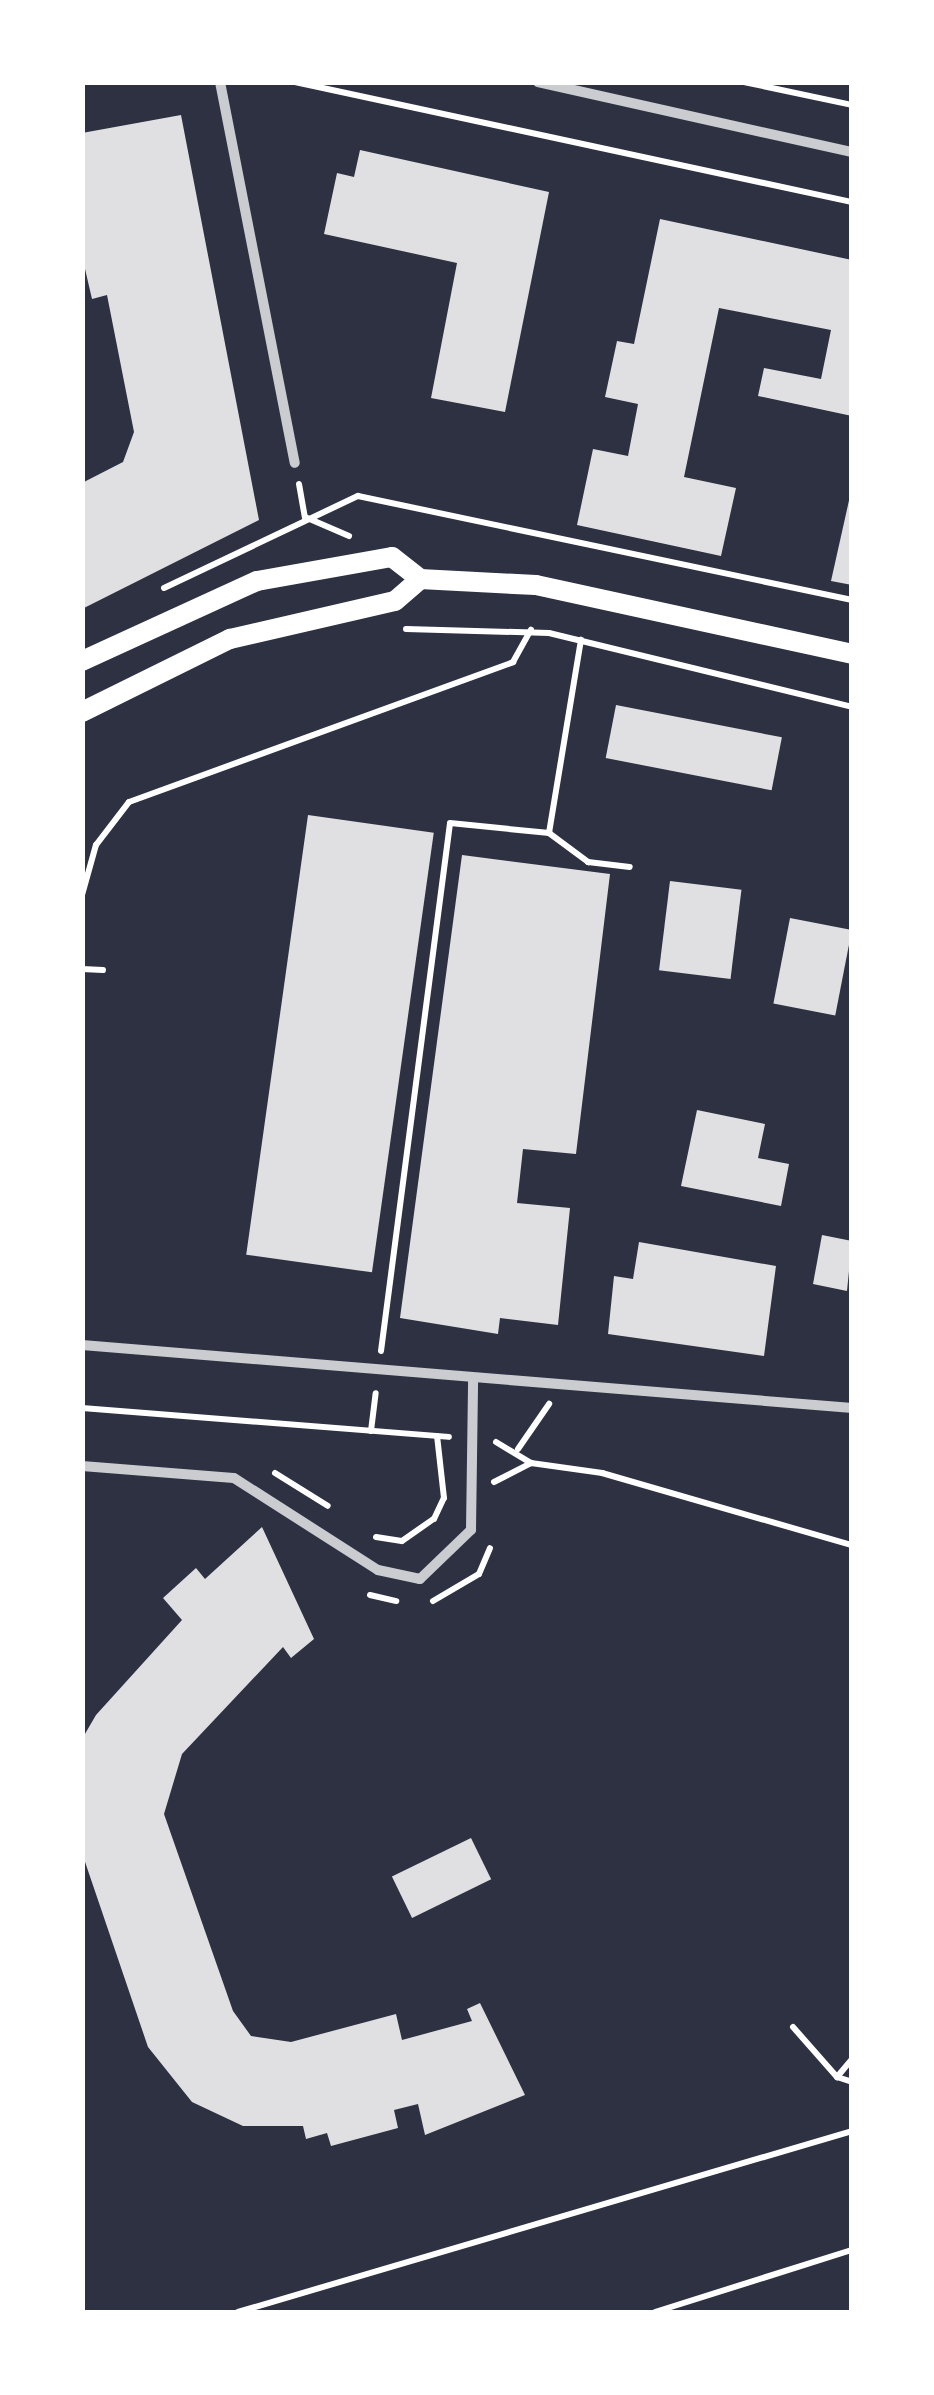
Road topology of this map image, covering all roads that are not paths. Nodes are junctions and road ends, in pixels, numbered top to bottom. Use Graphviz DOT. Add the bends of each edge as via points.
graph roads {
  1 [pos="220,82"];
  2 [pos="538,82"];
  3 [pos="852,152"];
  4 [pos="294,463"];
  5 [pos="420,579"];
  6 [pos="852,654"];
  7 [pos="82,661"];
  8 [pos="82,712"];
  9 [pos="82,1346"];
  10 [pos="474,1379"];
  11 [pos="852,1408"];
  12 [pos="82,1466"];
  1 -- 4 [label="street"];
  2 -- 3 [label="street"];
  5 -- 6 [label="main road" via="536,586"];
  5 -- 7 [label="main road" via="392,557 306,569 223,593"];
  5 -- 8 [label="main road" via="395,601 320,612 230,639"];
  9 -- 10 [label="street"];
  10 -- 11 [label="street"];
  10 -- 12 [label="street" via="471,1530 456,1554 420,1579 399,1579 234,1478"];
}
